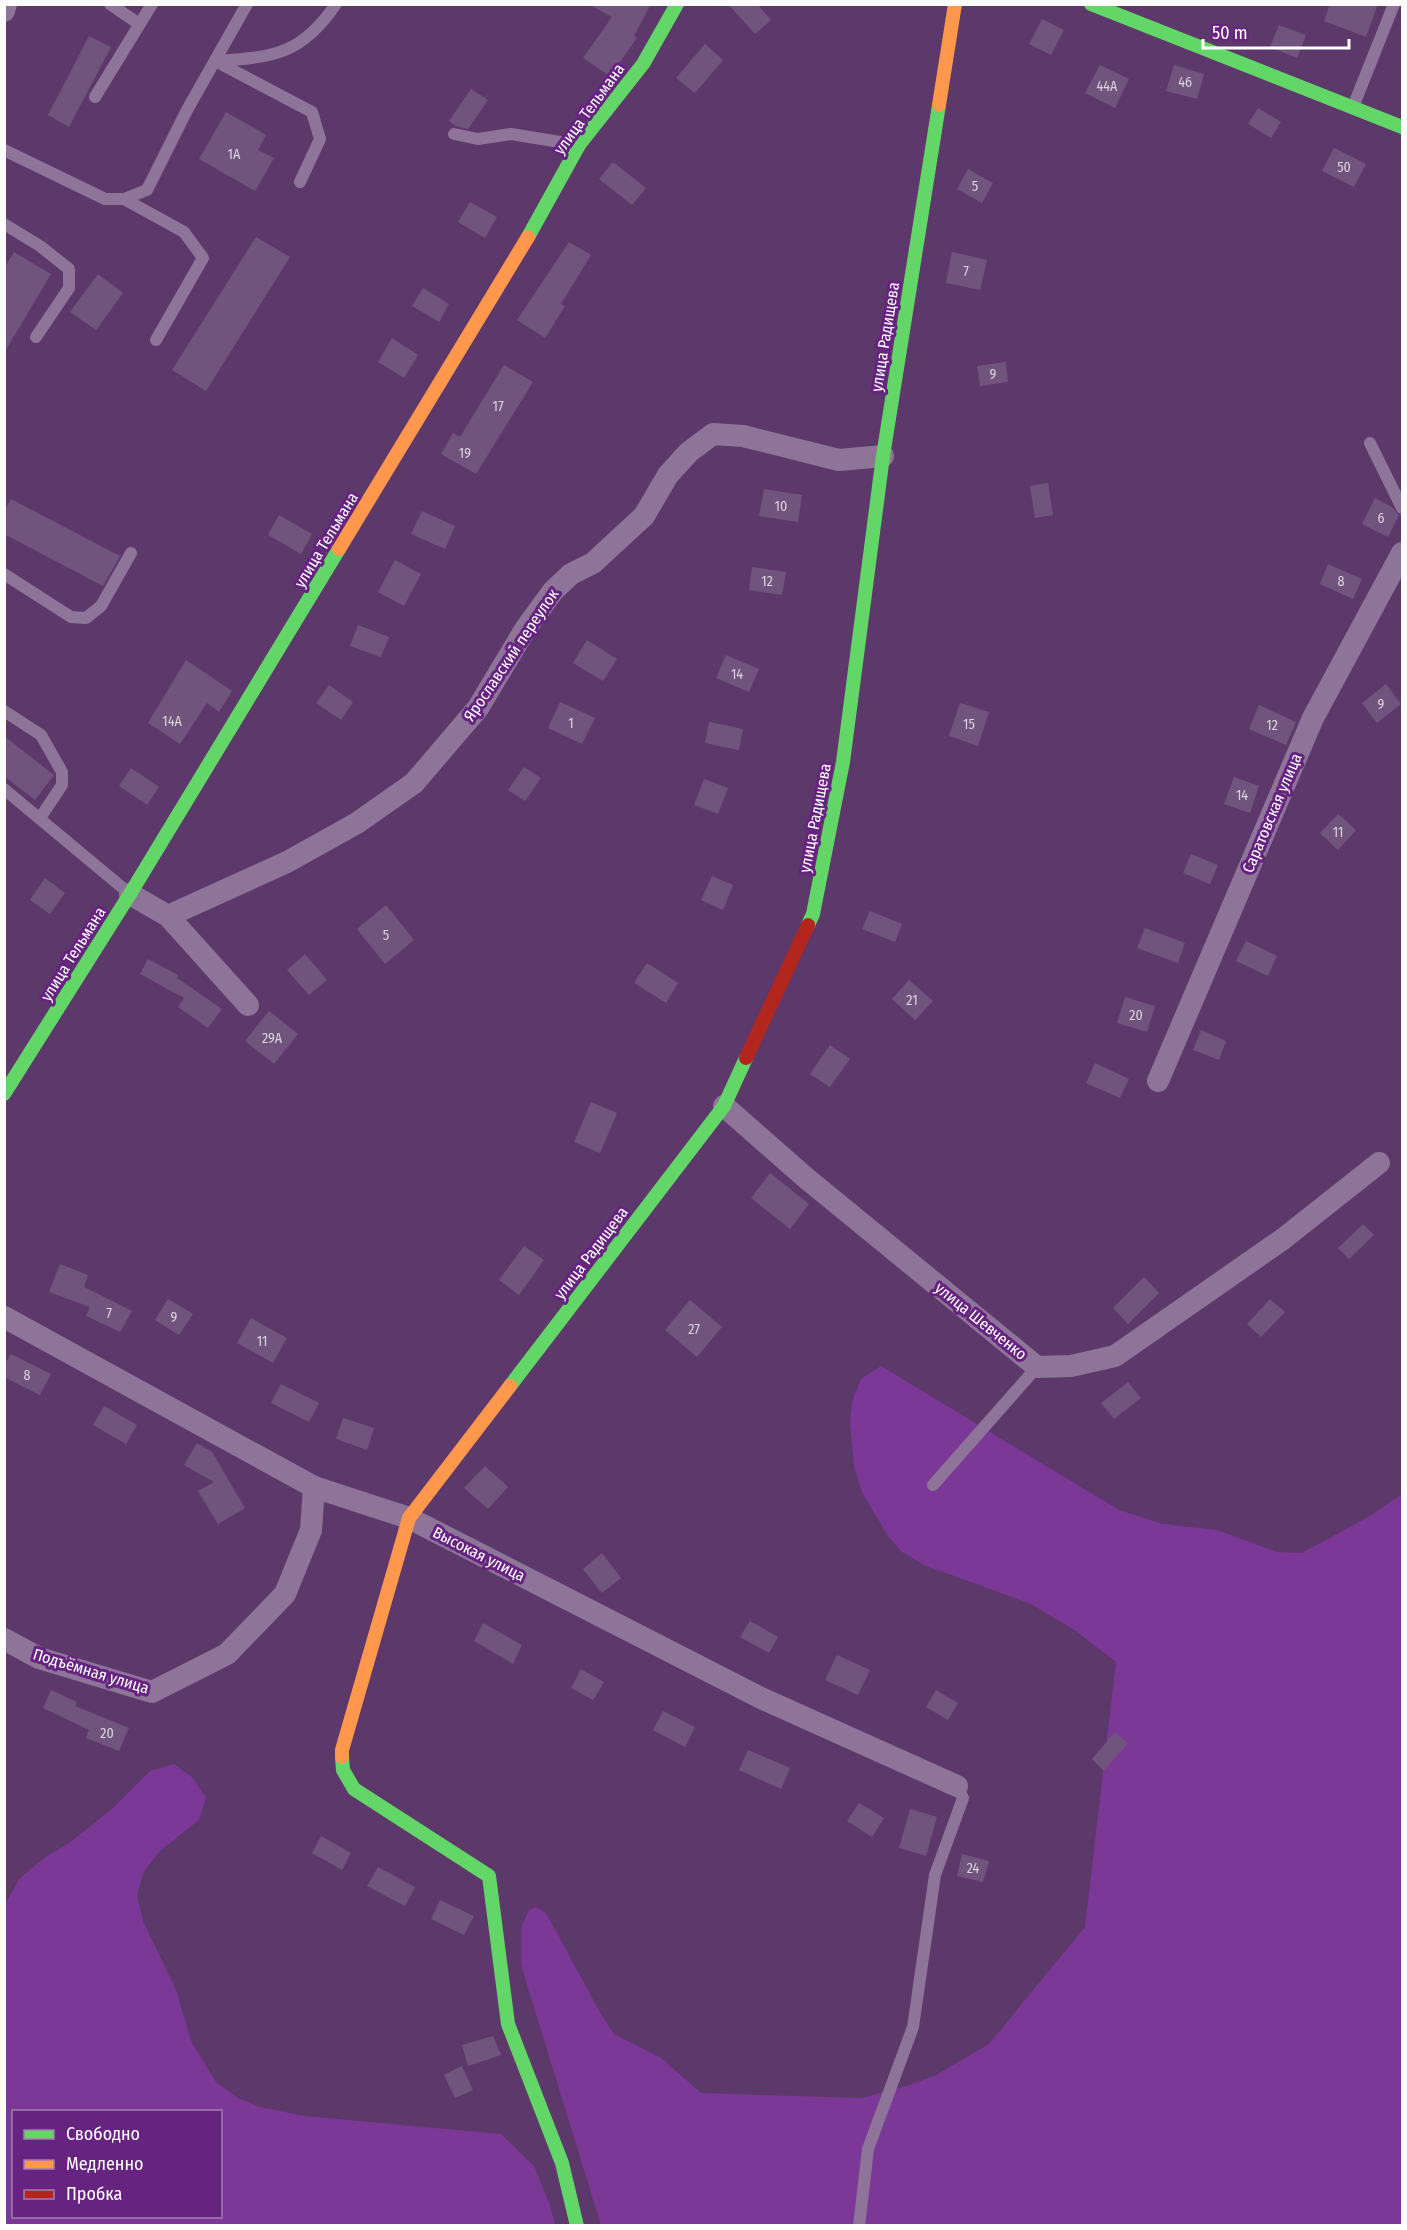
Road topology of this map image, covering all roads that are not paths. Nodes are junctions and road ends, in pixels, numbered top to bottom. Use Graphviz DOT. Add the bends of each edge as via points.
graph roads {
  1 [pos="6,4"];
  2 [pos="110,4"];
  3 [pos="152,4"];
  4 [pos="247,4"];
  5 [pos="336,4"];
  6 [pos="677,4"];
  7 [pos="955,4"];
  8 [pos="1091,4"];
  9 [pos="1394,4"];
  10 [pos="4,11"];
  11 [pos="139,24"];
  12 [pos="217,62"];
  13 [pos="95,97"];
  14 [pos="1352,108"];
  15 [pos="1402,127"];
  16 [pos="454,134"];
  17 [pos="579,145"];
  18 [pos="4,150"];
  19 [pos="300,182"];
  20 [pos="124,199"];
  21 [pos="4,224"];
  22 [pos="36,337"];
  23 [pos="156,340"];
  24 [pos="1370,444"];
  25 [pos="883,456"];
  26 [pos="1402,508"];
  27 [pos="1402,552"];
  28 [pos="131,553"];
  29 [pos="4,574"];
  30 [pos="4,711"];
  31 [pos="4,789"];
  32 [pos="40,818"];
  33 [pos="130,894"];
  34 [pos="168,916"];
  35 [pos="248,1005"];
  36 [pos="1158,1081"];
  37 [pos="4,1094"];
  38 [pos="724,1106"];
  39 [pos="1379,1163"];
  40 [pos="4,1317"];
  41 [pos="1037,1367"];
  42 [pos="933,1485"];
  43 [pos="314,1487"];
  44 [pos="409,1518"];
  45 [pos="4,1639"];
  46 [pos="957,1786"];
  47 [pos="577,2226"];
  48 [pos="859,2226"];
  1 -- 10 [label="street"];
  2 -- 11 [label="lane"];
  3 -- 11 [label="lane"];
  4 -- 12 [label="lane"];
  5 -- 12 [label="lane" via="319,29 297,45 268,58"];
  6 -- 17 [label="street, улица Тельмана" via="643,64"];
  7 -- 25 [label="street, улица Радищева"];
  8 -- 14 [label="street"];
  9 -- 14 [label="lane"];
  11 -- 13 [label="lane"];
  12 -- 19 [label="lane" via="312,112 320,139"];
  12 -- 20 [label="lane" via="187,110 147,190"];
  14 -- 15 [label="street"];
  16 -- 17 [label="lane" via="478,139 512,134"];
  17 -- 33 [label="street, улица Тельмана" via="536,224"];
  18 -- 20 [label="lane" via="105,199"];
  20 -- 23 [label="lane" via="184,232 203,258"];
  21 -- 22 [label="lane" via="69,269 69,288"];
  24 -- 26 [label="lane"];
  25 -- 34 [label="street, Ярославский переулок" via="839,460 743,436 713,434 668,474 644,516 593,563 571,574 553,591 478,708 414,783 357,823 287,862"];
  25 -- 38 [label="street, улица Радищева" via="843,762 813,914"];
  27 -- 36 [label="street, Саратовская улица" via="1313,718"];
  28 -- 29 [label="lane" via="100,606 86,618 70,617"];
  30 -- 32 [label="lane" via="41,735 62,772 62,785"];
  31 -- 32 [label="lane"];
  32 -- 33 [label="lane"];
  33 -- 34 [label="street"];
  33 -- 37 [label="street, улица Тельмана"];
  34 -- 35 [label="street"];
  38 -- 41 [label="street, улица Шевченко"];
  38 -- 44 [label="street, улица Радищева"];
  39 -- 41 [label="street, улица Шевченко" via="1283,1239 1115,1356 1071,1366"];
  40 -- 43 [label="street, Высокая улица"];
  41 -- 42 [label="lane"];
  43 -- 44 [label="street, Высокая улица"];
  43 -- 45 [label="street, Подъёмная улица" via="311,1530 285,1594 227,1654 152,1692 39,1658"];
  44 -- 46 [label="street, Высокая улица" via="761,1698"];
  44 -- 47 [label="street" via="342,1750 343,1770 354,1789 489,1876 508,2024 562,2163"];
  46 -- 48 [label="lane" via="963,1798 935,1875 913,2027 868,2150"];
}
